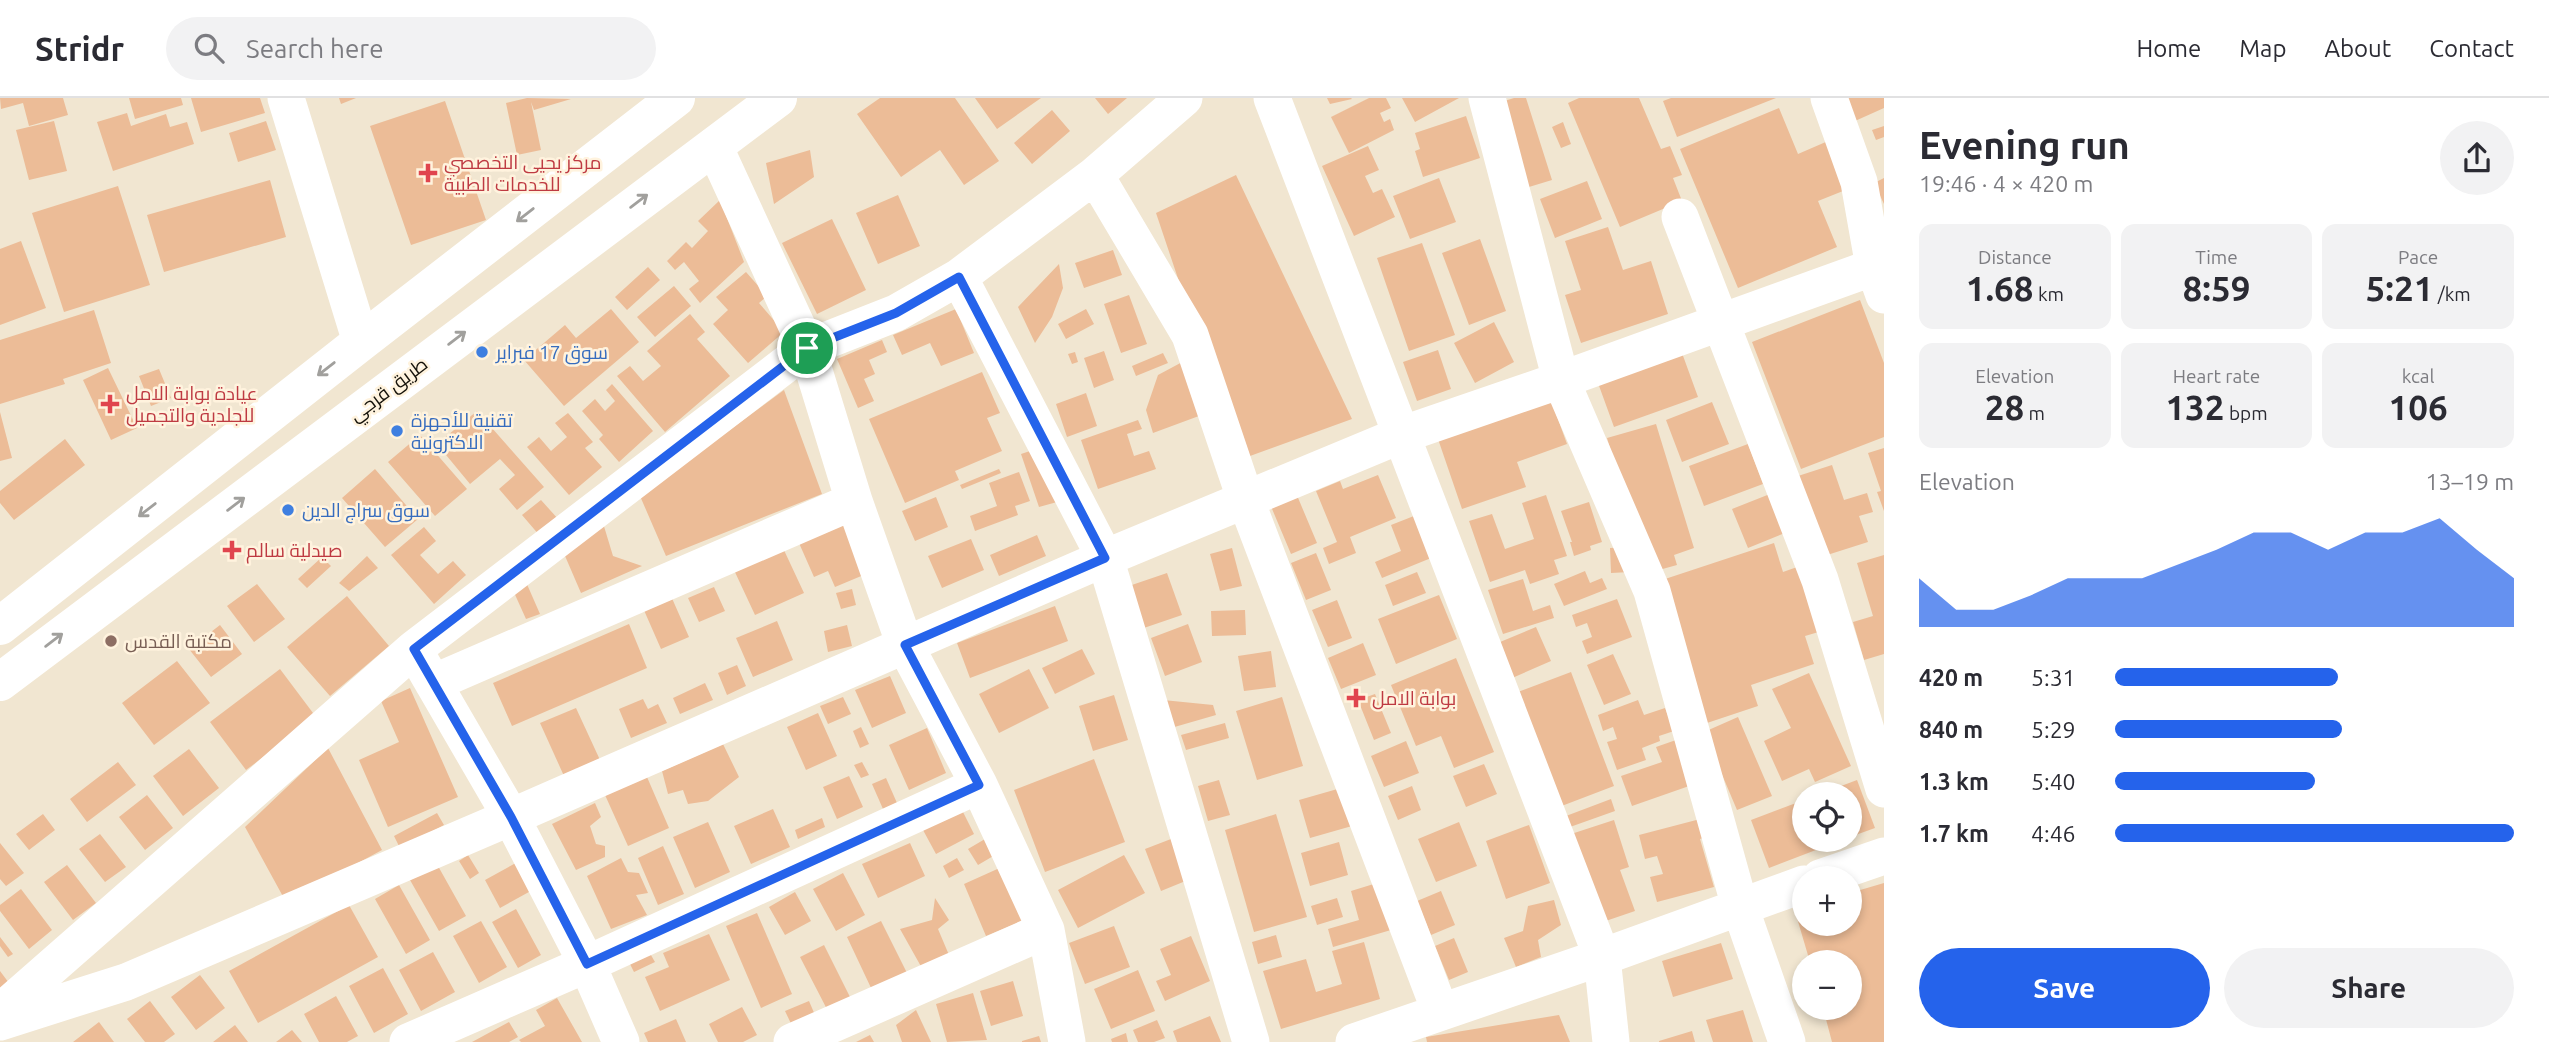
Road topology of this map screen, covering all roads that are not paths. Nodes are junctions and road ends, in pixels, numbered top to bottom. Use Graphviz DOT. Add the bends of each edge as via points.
graph roads {
  1 [pos="286,98"];
  2 [pos="676,98"];
  3 [pos="778,98"];
  4 [pos="1184,98"];
  5 [pos="1272,98"];
  6 [pos="1488,98"];
  7 [pos="1829,98"];
  8 [pos="714,146"];
  9 [pos="1095,174"];
  10 [pos="1680,217"];
  11 [pos="959,277"];
  12 [pos="1879,281"];
  13 [pos="1722,321"];
  14 [pos="361,342"];
  15 [pos="807,348"];
  16 [pos="1560,380"];
  17 [pos="1401,435"];
  18 [pos="1245,498"];
  19 [pos="854,501"];
  20 [pos="1105,558"];
  21 [pos="0,626"];
  22 [pos="905,645"];
  23 [pos="414,649"];
  24 [pos="0,682"];
  25 [pos="433,683"];
  26 [pos="979,785"];
  27 [pos="1884,789"];
  28 [pos="511,817"];
  29 [pos="1884,856"];
  30 [pos="1855,866"];
  31 [pos="1792,888"];
  32 [pos="1740,907"];
  33 [pos="1046,930"];
  34 [pos="1602,957"];
  35 [pos="587,964"];
  36 [pos="1440,1011"];
  37 [pos="0,1012"];
  38 [pos="0,1022"];
  39 [pos="408,1042"];
  40 [pos="621,1042"];
  41 [pos="792,1042"];
  42 [pos="1067,1042"];
  43 [pos="1251,1042"];
  44 [pos="1354,1042"];
  45 [pos="1611,1042"];
  46 [pos="1787,1042"];
  1 -- 14 [label="street"];
  2 -- 14 [label="highway, one-way"];
  3 -- 8 [label="highway, طريق قرجي"];
  4 -- 9 [label="street"];
  5 -- 17 [label="street"];
  6 -- 16 [label="street"];
  7 -- 12 [label="street" via="1859,182"];
  8 -- 15 [label="street"];
  24 -- 8 [label="highway, طريق قرجي, one-way"];
  9 -- 11 [label="street"];
  9 -- 18 [label="street" via="1190,335"];
  10 -- 13 [label="street"];
  11 -- 15 [label="street" via="896,313"];
  11 -- 20 [label="street"];
  12 -- 13 [label="street"];
  13 -- 16 [label="street"];
  13 -- 27 [label="street" via="1820,580"];
  14 -- 21 [label="highway, one-way"];
  15 -- 19 [label="street"];
  15 -- 23 [label="street"];
  16 -- 17 [label="street"];
  16 -- 32 [label="street" via="1652,591"];
  17 -- 18 [label="street"];
  17 -- 34 [label="street"];
  18 -- 20 [label="street"];
  18 -- 36 [label="street"];
  19 -- 22 [label="street"];
  19 -- 25 [label="street"];
  20 -- 22 [label="street"];
  20 -- 43 [label="street"];
  22 -- 26 [label="street"];
  22 -- 28 [label="street"];
  23 -- 25 [label="street"];
  23 -- 37 [label="street"];
  25 -- 28 [label="street"];
  26 -- 33 [label="street"];
  26 -- 35 [label="street"];
  28 -- 35 [label="street"];
  28 -- 38 [label="street" via="126,982"];
  29 -- 30 [label="street"];
  31 -- 32 [label="street"];
  32 -- 34 [label="street"];
  32 -- 46 [label="street"];
  33 -- 41 [label="street"];
  33 -- 42 [label="street"];
  34 -- 36 [label="street"];
  34 -- 45 [label="street"];
  35 -- 39 [label="street"];
  35 -- 40 [label="street"];
  36 -- 44 [label="street"];
}
